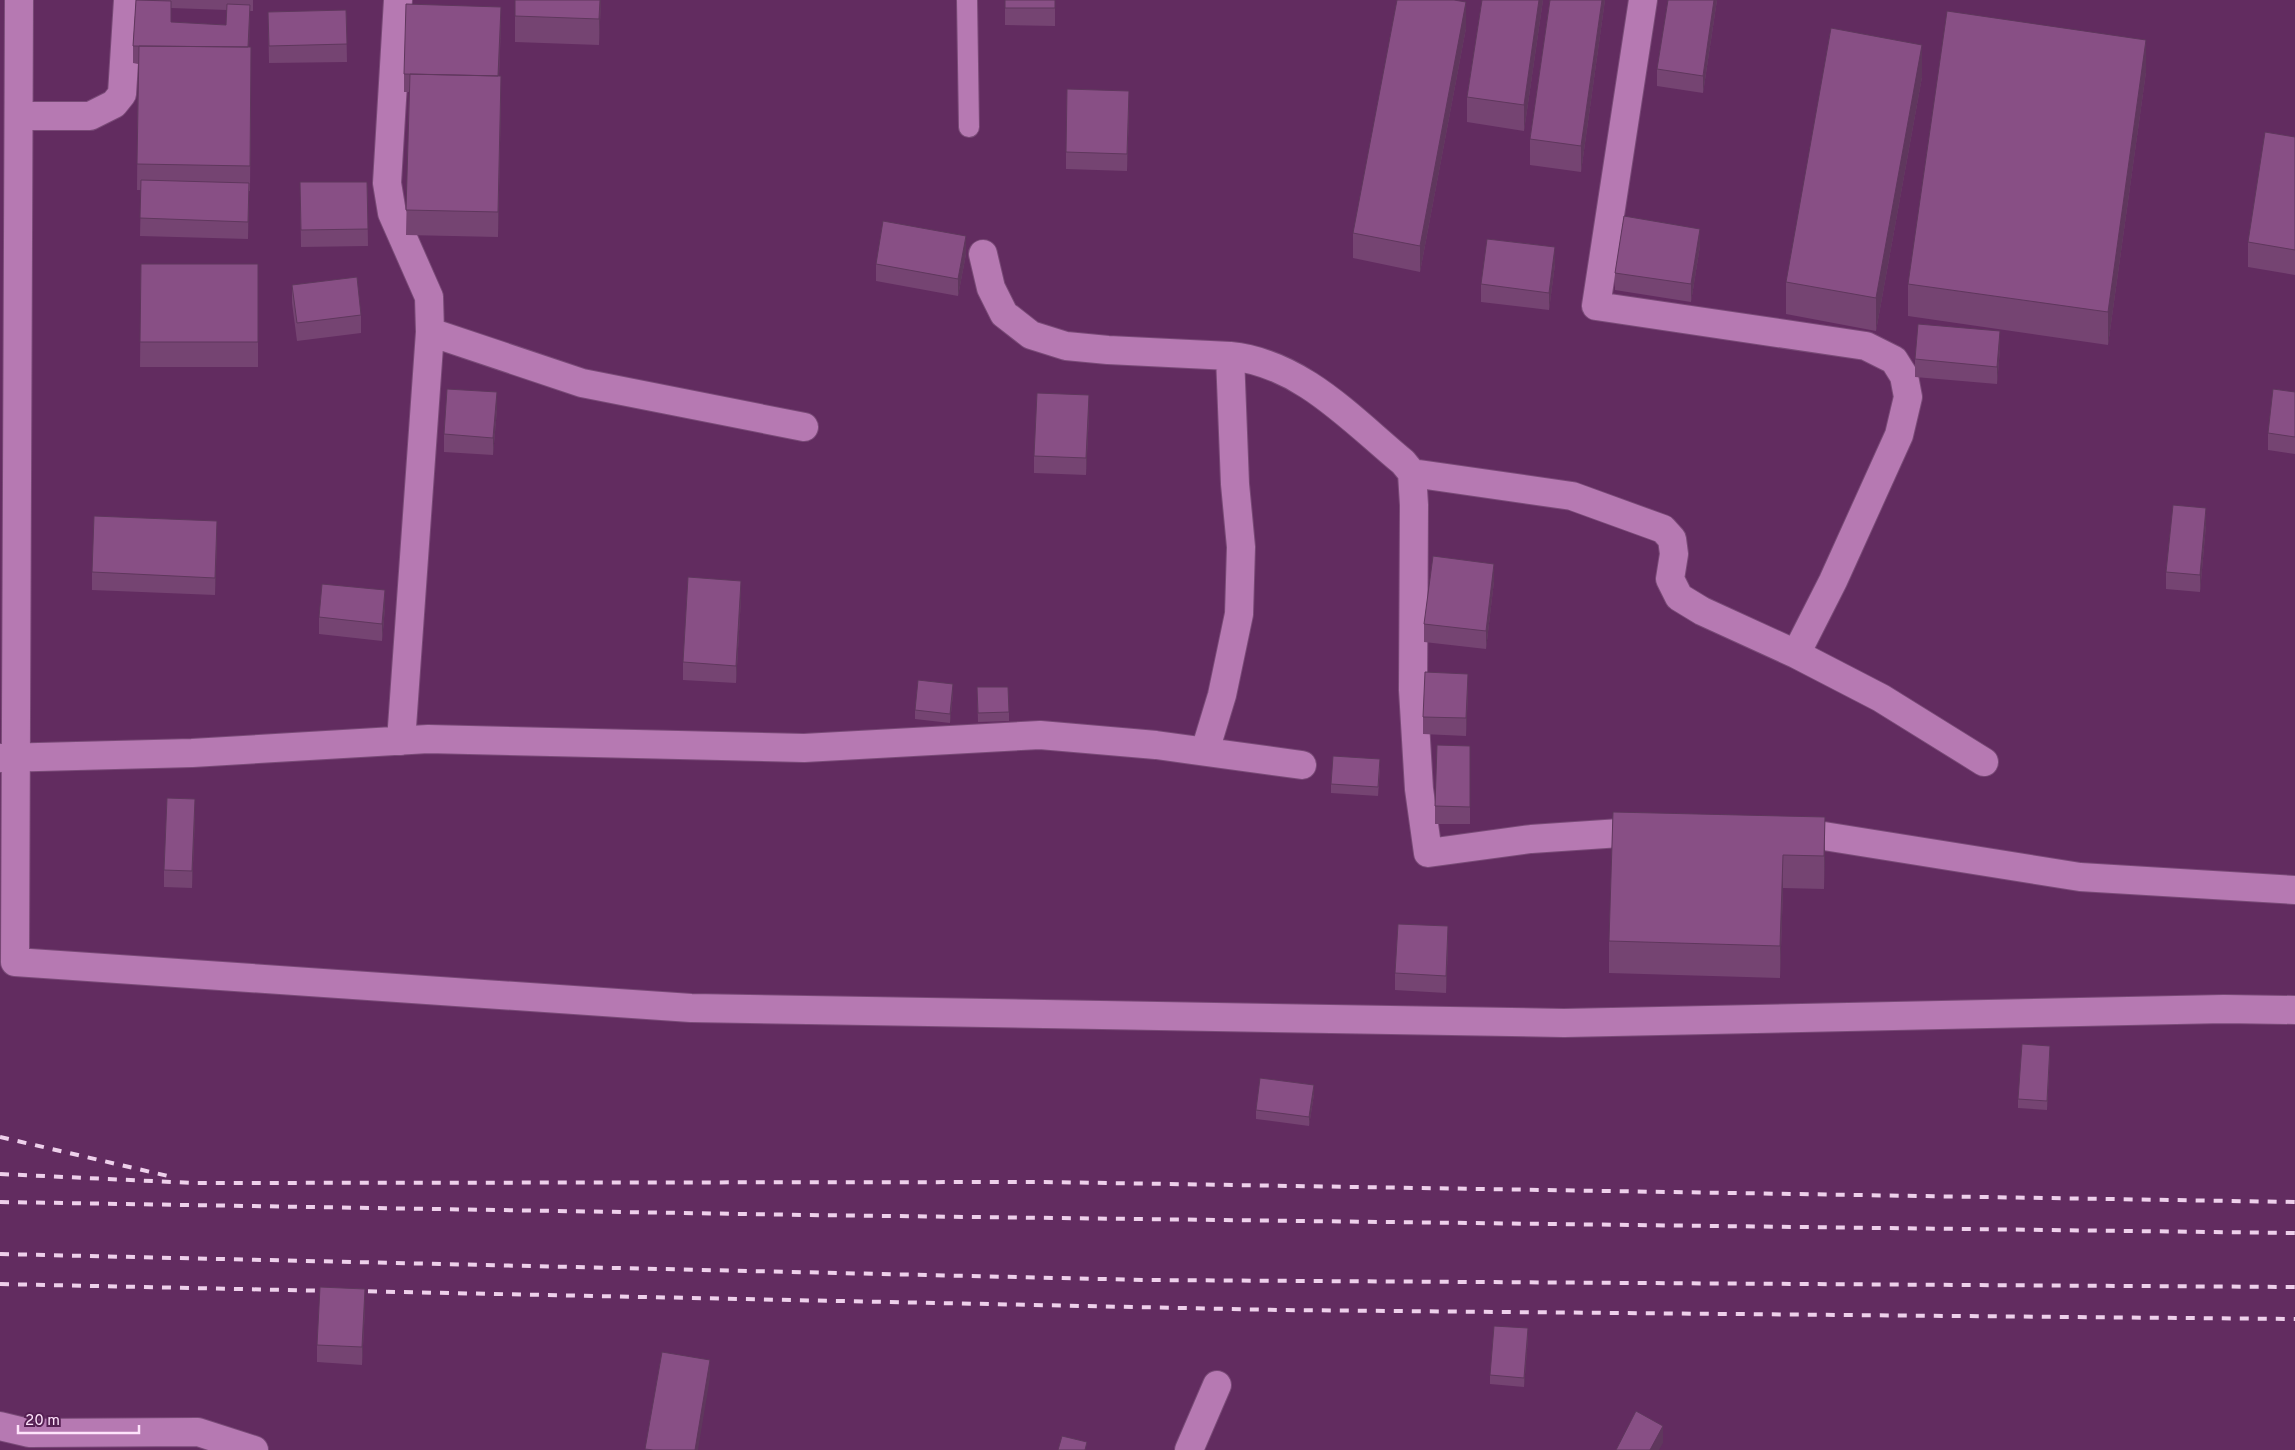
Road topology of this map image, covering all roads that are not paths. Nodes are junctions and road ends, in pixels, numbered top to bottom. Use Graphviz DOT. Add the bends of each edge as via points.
graph roads {
  1 [pos="19,0"];
  2 [pos="128,0"];
  3 [pos="398,0"];
  4 [pos="967,0"];
  5 [pos="1643,0"];
  6 [pos="19,116"];
  7 [pos="969,127"];
  8 [pos="984,254"];
  9 [pos="430,332"];
  10 [pos="1230,356"];
  11 [pos="804,427"];
  12 [pos="1412,474"];
  13 [pos="1796,654"];
  14 [pos="401,741"];
  15 [pos="1205,751"];
  16 [pos="8,757"];
  17 [pos="1984,762"];
  18 [pos="1302,765"];
  19 [pos="1671,831"];
  20 [pos="1766,832"];
  21 [pos="2295,890"];
  22 [pos="2295,1010"];
  23 [pos="1217,1385"];
  24 [pos="0,1426"];
  25 [pos="198,1441"];
  26 [pos="29,1442"];
  27 [pos="254,1450"];
  28 [pos="1189,1450"];
  1 -- 6 [label="street"];
  2 -- 6 [label="street" via="122,94 114,104 90,116"];
  3 -- 9 [label="street" via="387,183 392,213 429,297"];
  4 -- 7 [label="lane"];
  5 -- 13 [label="street" via="1596,306 1866,346 1894,360 1904,376 1908,397 1899,435"];
  6 -- 16 [label="street"];
  8 -- 10 [label="street" via="991,288 1004,314 1031,335 1082,348"];
  9 -- 11 [label="street" via="582,383"];
  9 -- 14 [label="street"];
  10 -- 12 [label="street" via="1247,357 1277,366 1318,390 1403,462"];
  10 -- 15 [label="street" via="1241,547 1239,614 1222,696"];
  12 -- 13 [label="street" via="1572,496 1663,529 1672,539 1674,554 1670,579 1679,597 1702,611"];
  12 -- 19 [label="street" via="1413,690 1419,789 1428,853 1531,839"];
  13 -- 17 [label="street" via="1881,698"];
  14 -- 15 [label="street" via="804,748 1040,735"];
  14 -- 16 [label="street" via="192,753"];
  15 -- 18 [label="street"];
  16 -- 22 [label="street" via="15,962 701,1008 1564,1023"];
  20 -- 21 [label="street" via="1805,833 2080,877"];
  23 -- 28 [label="street"];
  24 -- 26 [label="street"];
  25 -- 26 [label="street"];
  25 -- 27 [label="street"];
}
